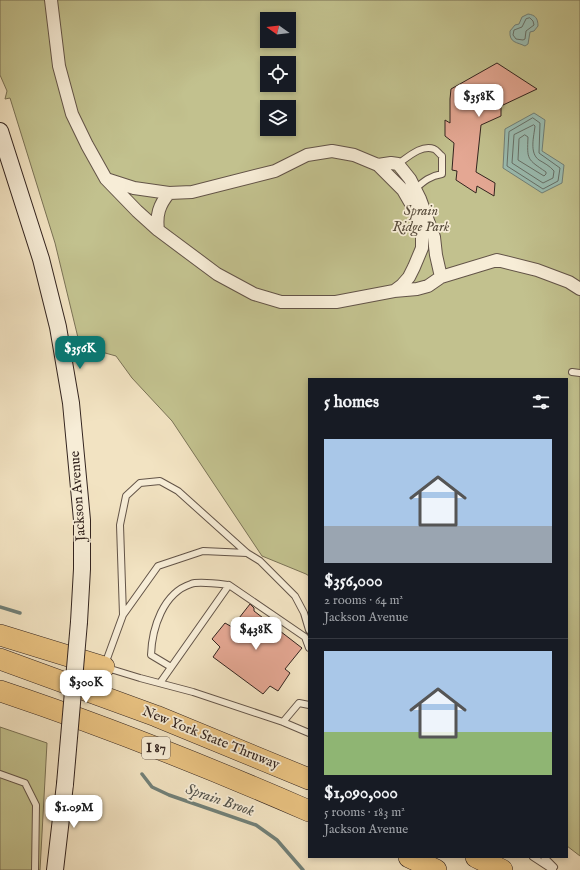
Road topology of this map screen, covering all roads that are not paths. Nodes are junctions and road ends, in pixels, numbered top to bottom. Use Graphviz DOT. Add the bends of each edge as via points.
graph roads {
  1 [pos="52,0"];
  2 [pos="0,131"];
  3 [pos="398,164"];
  4 [pos="378,165"];
  5 [pos="106,179"];
  6 [pos="415,189"];
  7 [pos="169,193"];
  8 [pos="158,230"];
  9 [pos="441,277"];
  10 [pos="580,289"];
  11 [pos="394,291"];
  12 [pos="572,372"];
  13 [pos="580,373"];
  14 [pos="247,553"];
  15 [pos="229,585"];
  16 [pos="123,615"];
  17 [pos="308,627"];
  18 [pos="0,635"];
  19 [pos="308,646"];
  20 [pos="0,660"];
  21 [pos="104,667"];
  22 [pos="171,667"];
  23 [pos="160,683"];
  24 [pos="0,691"];
  25 [pos="308,705"];
  26 [pos="283,722"];
  27 [pos="308,733"];
  28 [pos="0,774"];
  29 [pos="308,778"];
  30 [pos="308,811"];
  31 [pos="411,858"];
  32 [pos="478,858"];
  33 [pos="535,858"];
  34 [pos="545,858"];
  35 [pos="35,870"];
  36 [pos="55,870"];
  37 [pos="436,870"];
  38 [pos="502,870"];
  39 [pos="553,870"];
  40 [pos="556,870"];
  1 -- 5 [label="street" via="59,66 72,114"];
  2 -- 36 [label="main road, Jackson Avenue, bridge" via="41,258 58,327 70,396 82,520 79,622"];
  3 -- 4 [label="street"];
  3 -- 6 [label="street"];
  3 -- 6 [label="lane" via="425,148 434,149 442,156 442,174 427,178"];
  4 -- 7 [label="street" via="354,155 332,151 307,155 275,171 192,192"];
  4 -- 11 [label="street" via="403,190 418,216 422,232 422,248 414,267 402,285"];
  5 -- 7 [label="street" via="134,188"];
  5 -- 8 [label="street"];
  6 -- 9 [label="street" via="434,237"];
  7 -- 8 [label="street" via="157,212"];
  8 -- 11 [label="street" via="218,274 254,294 281,302 336,302"];
  9 -- 10 [label="street" via="497,260 537,270"];
  9 -- 11 [label="street" via="428,286"];
  12 -- 13 [label="lane"];
  14 -- 16 [label="lane" via="203,551 158,566"];
  14 -- 16 [label="lane" via="178,491 160,481 140,483 126,496 120,525"];
  14 -- 17 [label="lane" via="260,561 296,596"];
  15 -- 19 [label="lane" via="304,637"];
  15 -- 22 [label="lane"];
  15 -- 22 [label="lane" via="193,583 176,591 160,613 151,655"];
  16 -- 21 [label="lane"];
  18 -- 21 [label="highway"];
  20 -- 29 [label="highway, New York State Thruway / I 87" via="163,718"];
  21 -- 23 [label="lane"];
  22 -- 23 [label="lane"];
  23 -- 26 [label="lane"];
  24 -- 30 [label="highway, New York State Thruway / I 87" via="160,750"];
  25 -- 26 [label="lane" via="299,703"];
  26 -- 27 [label="lane"];
  28 -- 35 [label="lane" via="25,783 36,805"];
  31 -- 37 [label="highway"];
  32 -- 38 [label="highway"];
  33 -- 39 [label="lane"];
  34 -- 40 [label="lane"];
}
